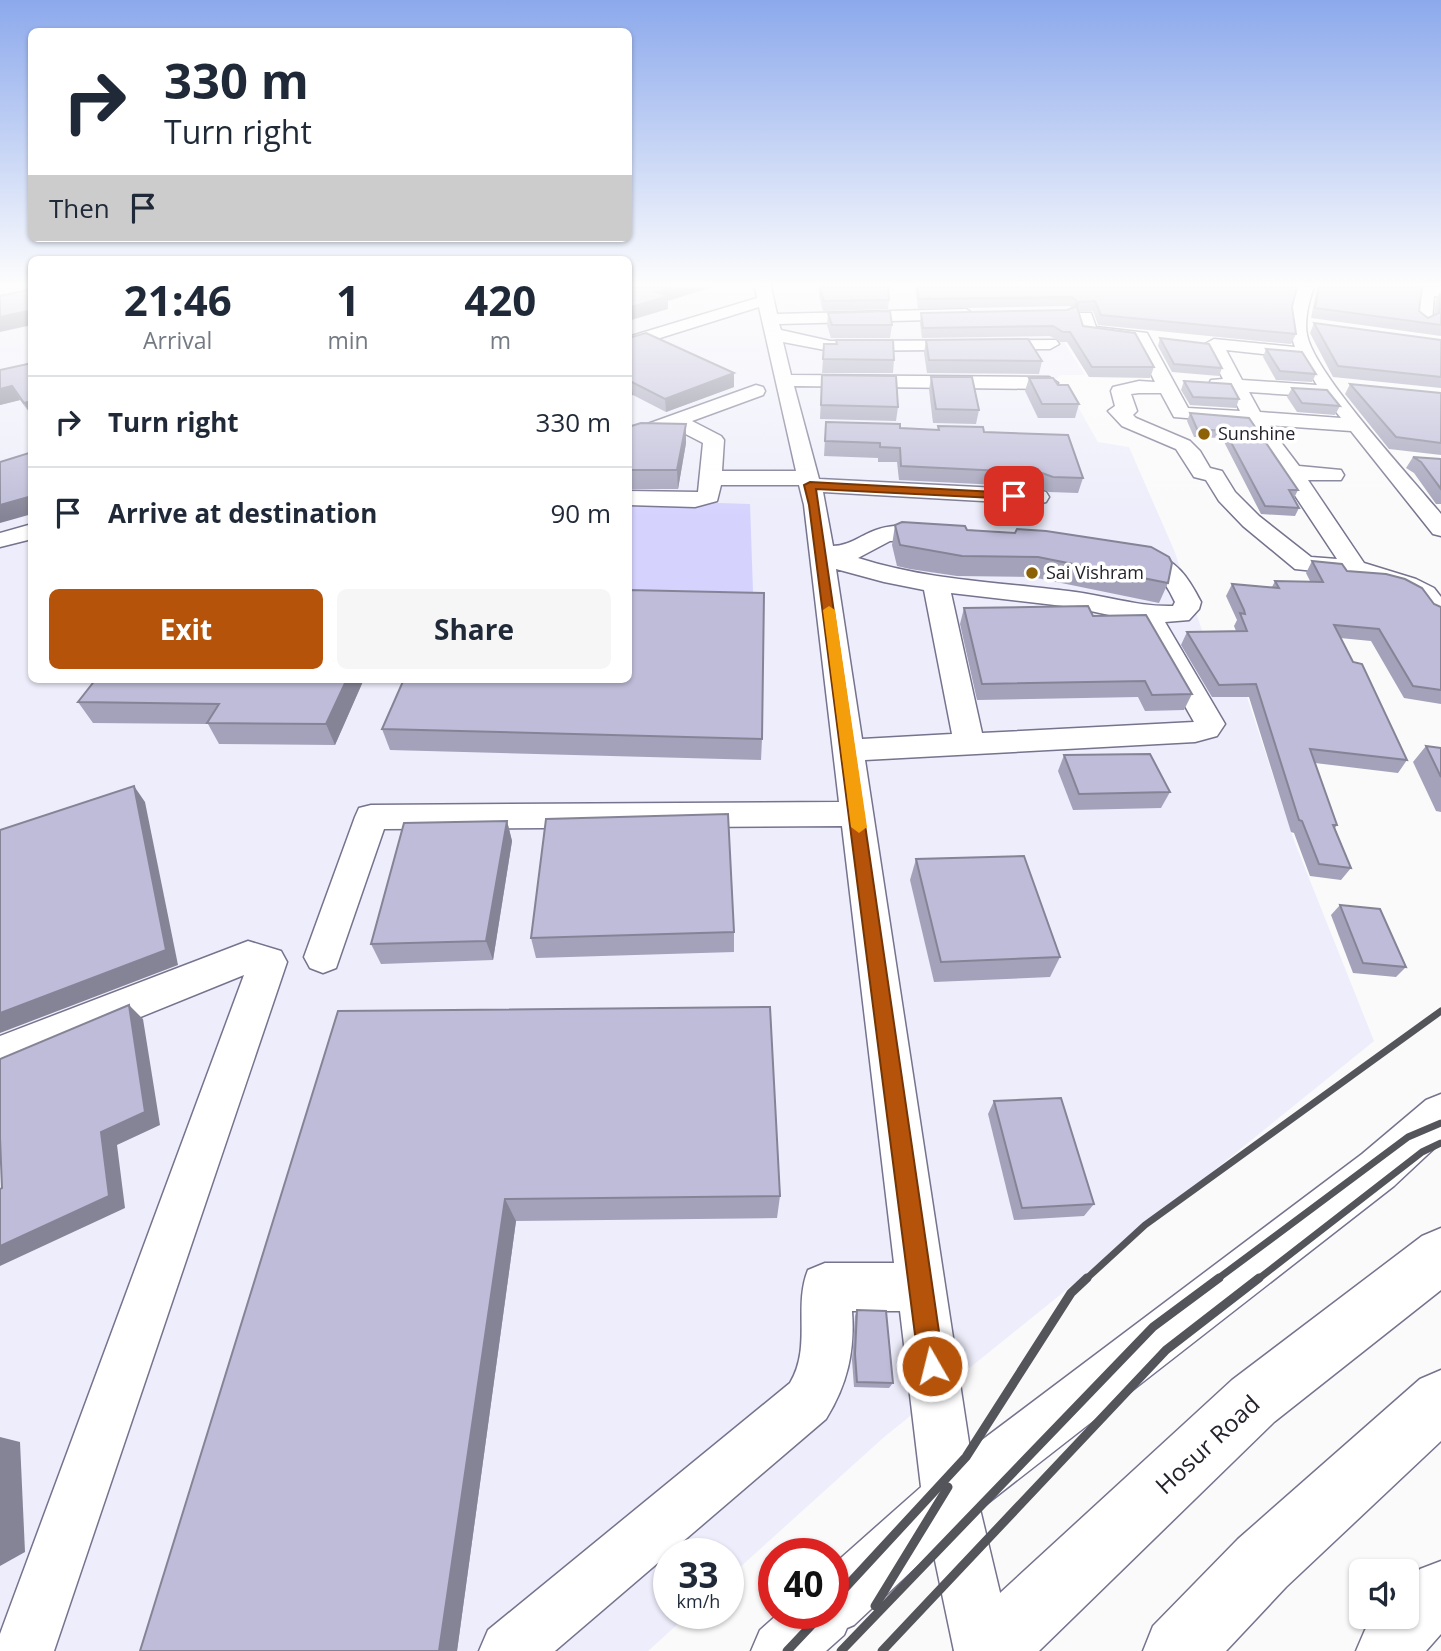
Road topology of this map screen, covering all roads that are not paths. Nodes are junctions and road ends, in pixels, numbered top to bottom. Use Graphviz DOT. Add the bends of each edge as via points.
graph roads {
  1 [pos="769,364"];
  2 [pos="1163,364"];
  3 [pos="1221,364"];
  4 [pos="1263,364"];
  5 [pos="1313,364"];
  6 [pos="1049,383"];
  7 [pos="1179,383"];
  8 [pos="769,386"];
  9 [pos="1235,386"];
  10 [pos="1351,386"];
  11 [pos="1275,388"];
  12 [pos="1328,388"];
  13 [pos="1253,418"];
  14 [pos="675,421"];
  15 [pos="1300,421"];
  16 [pos="1357,425"];
  17 [pos="632,437"];
  18 [pos="736,455"];
  19 [pos="803,455"];
  20 [pos="1381,456"];
  21 [pos="1417,460"];
  22 [pos="713,466"];
  23 [pos="1292,472"];
  24 [pos="1038,497"];
  25 [pos="632,498"];
  26 [pos="1441,529"];
  27 [pos="28,532"];
  28 [pos="959,536"];
  29 [pos="0,540"];
  30 [pos="1109,551"];
  31 [pos="836,557"];
  32 [pos="1355,568"];
  33 [pos="936,584"];
  34 [pos="1441,610"];
  35 [pos="1147,615"];
  36 [pos="969,743"];
  37 [pos="848,750"];
  38 [pos="857,814"];
  39 [pos="323,957"];
  40 [pos="0,1055"];
  41 [pos="1441,1114"];
  42 [pos="1441,1255"];
  43 [pos="921,1287"];
  44 [pos="1441,1400"];
  45 [pos="950,1498"];
  46 [pos="849,1590"];
  47 [pos="1441,1590"];
  48 [pos="806,1629"];
  49 [pos="20,1636"];
  50 [pos="509,1651"];
  51 [pos="781,1651"];
  52 [pos="984,1651"];
  53 [pos="989,1651"];
  54 [pos="1178,1651"];
  55 [pos="1386,1651"];
  1 -- 8 [label="street"];
  2 -- 7 [label="street"];
  3 -- 9 [label="street"];
  4 -- 11 [label="street"];
  5 -- 12 [label="street"];
  6 -- 8 [label="street"];
  7 -- 9 [label="street"];
  7 -- 13 [label="street" via="1181,413"];
  7 -- 32 [label="street" via="1120,391 1127,411 1118,411 1129,422 1183,445 1202,472 1214,476 1251,521 1304,564"];
  8 -- 14 [label="street"];
  8 -- 19 [label="street"];
  9 -- 11 [label="street"];
  9 -- 13 [label="street"];
  10 -- 12 [label="street"];
  11 -- 12 [label="street"];
  12 -- 16 [label="street"];
  13 -- 15 [label="street"];
  13 -- 23 [label="street"];
  14 -- 17 [label="street"];
  14 -- 22 [label="street" via="712,438"];
  15 -- 16 [label="street"];
  15 -- 23 [label="street" via="1333,475"];
  16 -- 20 [label="street"];
  18 -- 22 [label="street"];
  19 -- 22 [label="street"];
  19 -- 24 [label="street"];
  19 -- 31 [label="street"];
  20 -- 21 [label="street"];
  20 -- 26 [label="street"];
  22 -- 25 [label="street" via="711,493 700,500"];
  23 -- 32 [label="street"];
  27 -- 29 [label="street"];
  28 -- 31 [label="street" via="887,534"];
  30 -- 35 [label="street" via="1150,559 1174,573 1188,602 1186,609 1170,616"];
  31 -- 33 [label="street" via="884,575"];
  31 -- 37 [label="street"];
  32 -- 34 [label="street" via="1407,584 1425,593"];
  33 -- 35 [label="street" via="1072,599"];
  33 -- 36 [label="street"];
  35 -- 36 [label="street" via="1208,718 1206,729"];
  36 -- 37 [label="street"];
  37 -- 38 [label="street"];
  38 -- 39 [label="street" via="371,817"];
  38 -- 43 [label="street"];
  40 -- 49 [label="street" via="248,957 268,962"];
  41 -- 45 [label="street" via="1378,1170"];
  42 -- 53 [label="highway, Hosur Road" via="1253,1401"];
  43 -- 45 [label="street"];
  43 -- 50 [label="street" via="825,1287 829,1349 821,1380 808,1401"];
  44 -- 54 [label="highway" via="1262,1563"];
  45 -- 46 [label="street"];
  45 -- 52 [label="street"];
  47 -- 55 [label="street"];
  48 -- 51 [label="street"];
}
